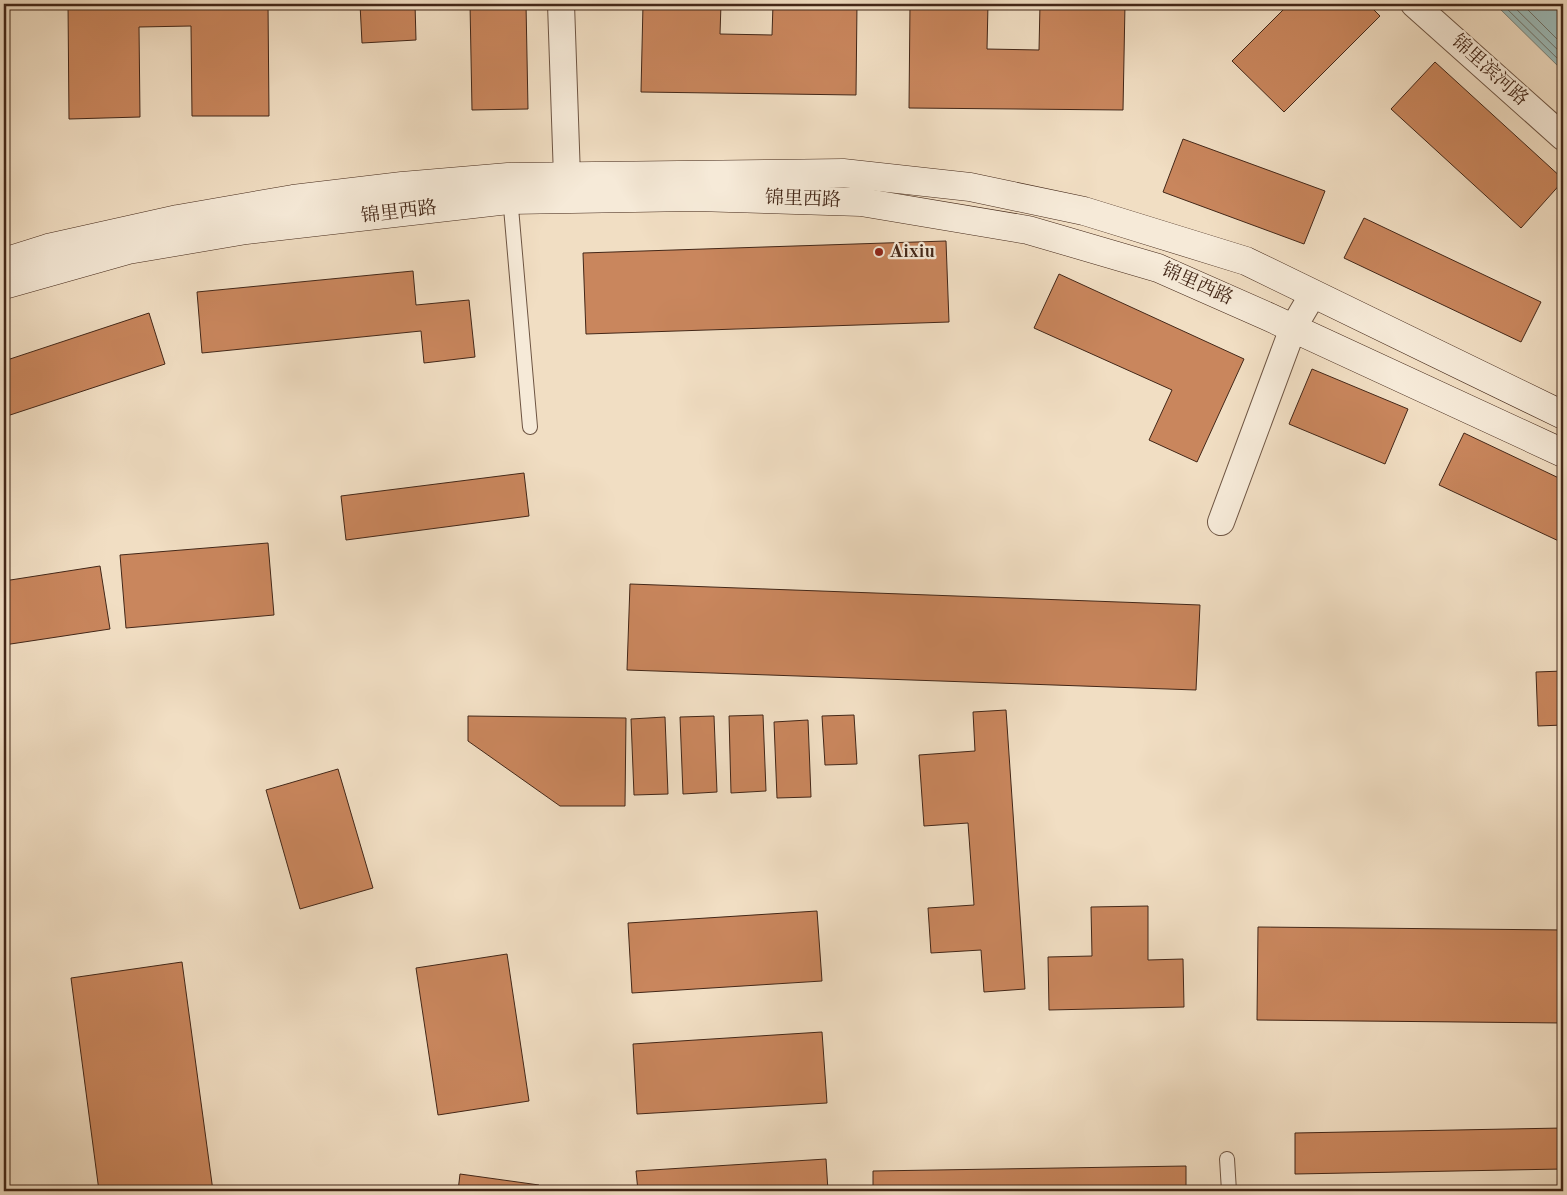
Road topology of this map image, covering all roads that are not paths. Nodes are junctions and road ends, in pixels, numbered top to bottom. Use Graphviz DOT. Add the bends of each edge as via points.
graph roads {
  1 [pos="561,4"];
  2 [pos="1414,4"];
  3 [pos="1563,137"];
  4 [pos="567,177"];
  5 [pos="509,189"];
  6 [pos="4,262"];
  7 [pos="4,285"];
  8 [pos="1313,294"];
  9 [pos="1293,328"];
  10 [pos="1563,415"];
  11 [pos="530,427"];
  12 [pos="1563,453"];
  13 [pos="1221,522"];
  14 [pos="1227,1159"];
  15 [pos="1229,1191"];
  1 -- 4 [label="street"];
  2 -- 3 [label="street, 锦里滨河路"];
  4 -- 5 [label="main road, 锦里西路"];
  4 -- 8 [label="main road, 锦里西路" via="843,173 970,188 1084,211 1246,261"];
  5 -- 6 [label="main road, 锦里西路" via="402,186 293,199 178,219 48,248"];
  5 -- 7 [label="main road, 锦里西路" via="128,250"];
  5 -- 9 [label="main road, 锦里西路" via="861,202 1028,230 1158,268"];
  5 -- 11 [label="lane"];
  8 -- 9 [label="street"];
  8 -- 10 [label="main road, 锦里西路"];
  9 -- 12 [label="main road, 锦里西路"];
  9 -- 13 [label="street"];
  14 -- 15 [label="lane"];
}
